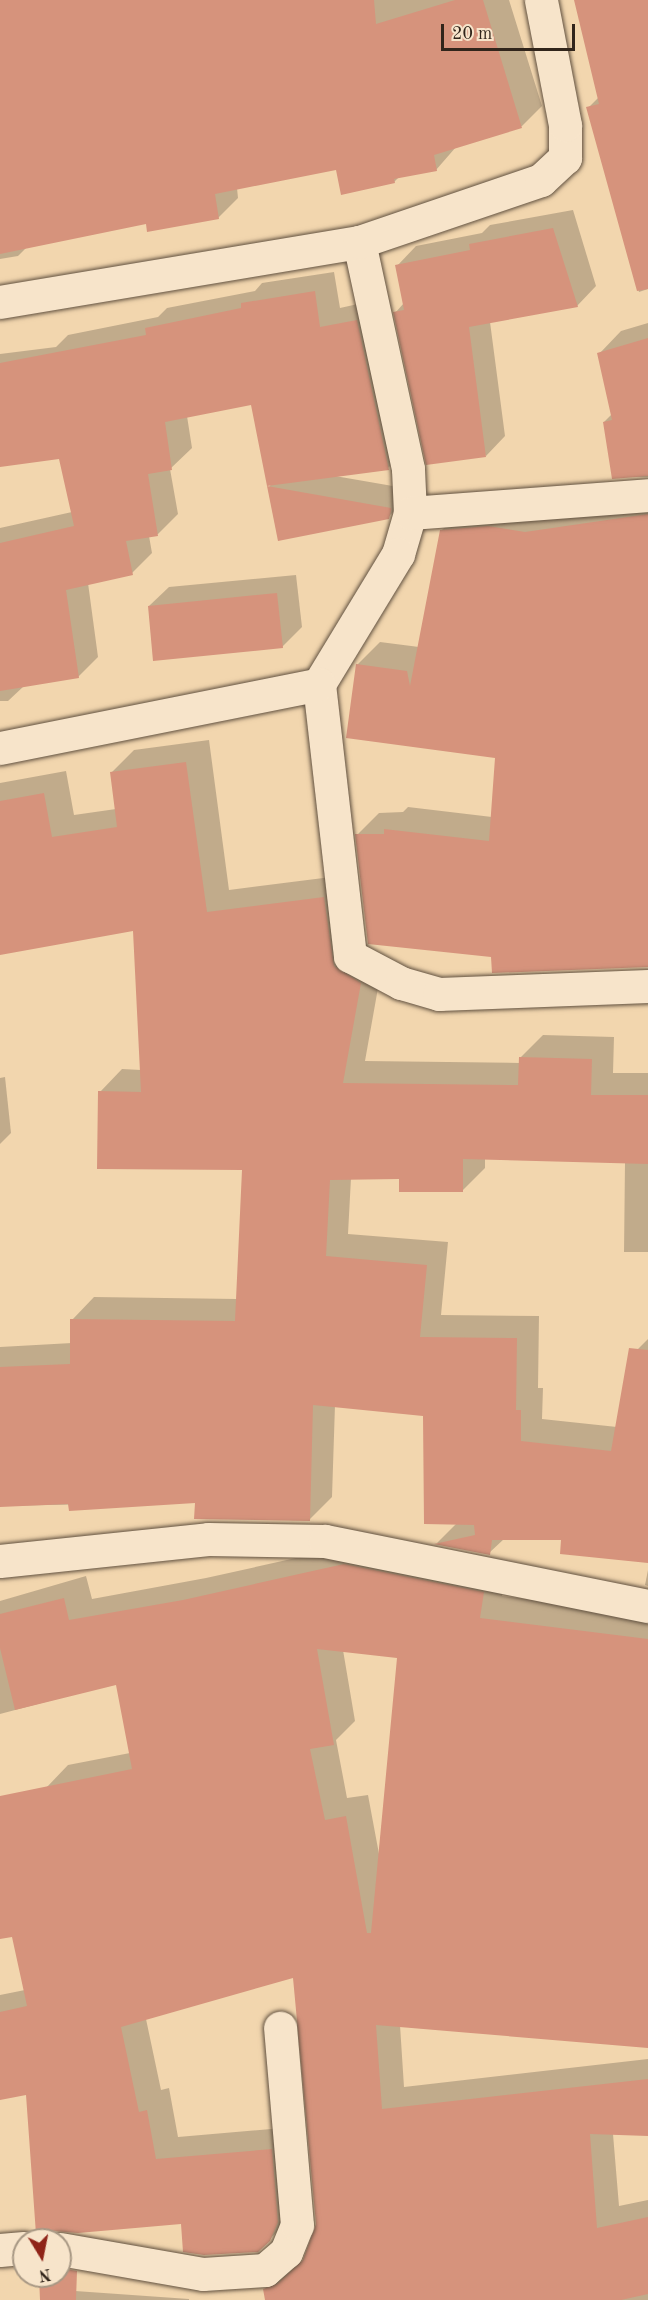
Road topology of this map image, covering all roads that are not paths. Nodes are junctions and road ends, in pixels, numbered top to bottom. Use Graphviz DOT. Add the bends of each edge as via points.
graph roads {
  1 [pos="541,0"];
  2 [pos="359,242"];
  3 [pos="0,302"];
  4 [pos="648,495"];
  5 [pos="410,513"];
  6 [pos="319,684"];
  7 [pos="0,748"];
  8 [pos="648,986"];
  9 [pos="0,1561"];
  10 [pos="648,1606"];
  11 [pos="280,2028"];
  12 [pos="72,2251"];
  1 -- 2 [label="street" via="564,125 565,158 541,180"];
  2 -- 3 [label="street"];
  2 -- 5 [label="street" via="408,469"];
  4 -- 5 [label="street"];
  5 -- 6 [label="street" via="398,554"];
  6 -- 7 [label="street"];
  6 -- 8 [label="street" via="350,956 401,983 439,994"];
  9 -- 10 [label="street" via="208,1539 325,1541"];
  11 -- 12 [label="street" via="297,2225 286,2252 265,2270 203,2274"];
}
